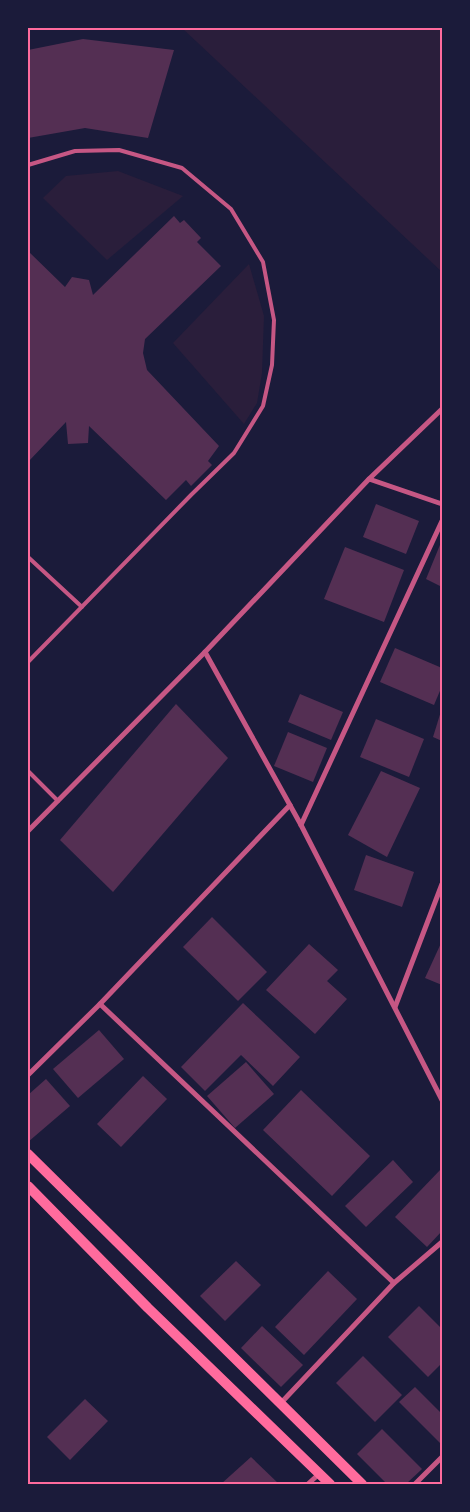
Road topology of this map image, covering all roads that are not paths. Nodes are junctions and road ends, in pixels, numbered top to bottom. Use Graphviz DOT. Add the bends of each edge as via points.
graph roads {
  1 [pos="28,165"];
  2 [pos="442,408"];
  3 [pos="369,478"];
  4 [pos="442,504"];
  5 [pos="442,521"];
  6 [pos="28,556"];
  7 [pos="82,607"];
  8 [pos="205,652"];
  9 [pos="28,662"];
  10 [pos="28,771"];
  11 [pos="58,800"];
  12 [pos="290,805"];
  13 [pos="301,825"];
  14 [pos="28,831"];
  15 [pos="442,884"];
  16 [pos="100,1004"];
  17 [pos="395,1007"];
  18 [pos="28,1075"];
  19 [pos="442,1100"];
  20 [pos="28,1154"];
  21 [pos="28,1186"];
  22 [pos="442,1242"];
  23 [pos="394,1283"];
  24 [pos="280,1405"];
  25 [pos="442,1457"];
  26 [pos="319,1474"];
  27 [pos="308,1484"];
  28 [pos="330,1484"];
  29 [pos="362,1484"];
  30 [pos="415,1484"];
  1 -- 7 [label="lane" via="75,151 119,150 182,168 231,209 263,262 274,320 272,365 263,406 234,453"];
  2 -- 3 [label="street"];
  3 -- 4 [label="street"];
  3 -- 8 [label="street"];
  5 -- 13 [label="street"];
  6 -- 7 [label="lane"];
  7 -- 9 [label="lane"];
  8 -- 11 [label="street"];
  8 -- 12 [label="street"];
  10 -- 11 [label="lane"];
  11 -- 14 [label="street"];
  12 -- 13 [label="street"];
  12 -- 16 [label="street"];
  13 -- 17 [label="street"];
  15 -- 17 [label="street"];
  16 -- 18 [label="street"];
  16 -- 23 [label="street"];
  17 -- 19 [label="street"];
  20 -- 24 [label="main road"];
  21 -- 26 [label="main road"];
  22 -- 23 [label="street"];
  23 -- 24 [label="street"];
  24 -- 29 [label="main road"];
  25 -- 30 [label="street"];
  26 -- 27 [label="street"];
  26 -- 28 [label="main road"];
}
